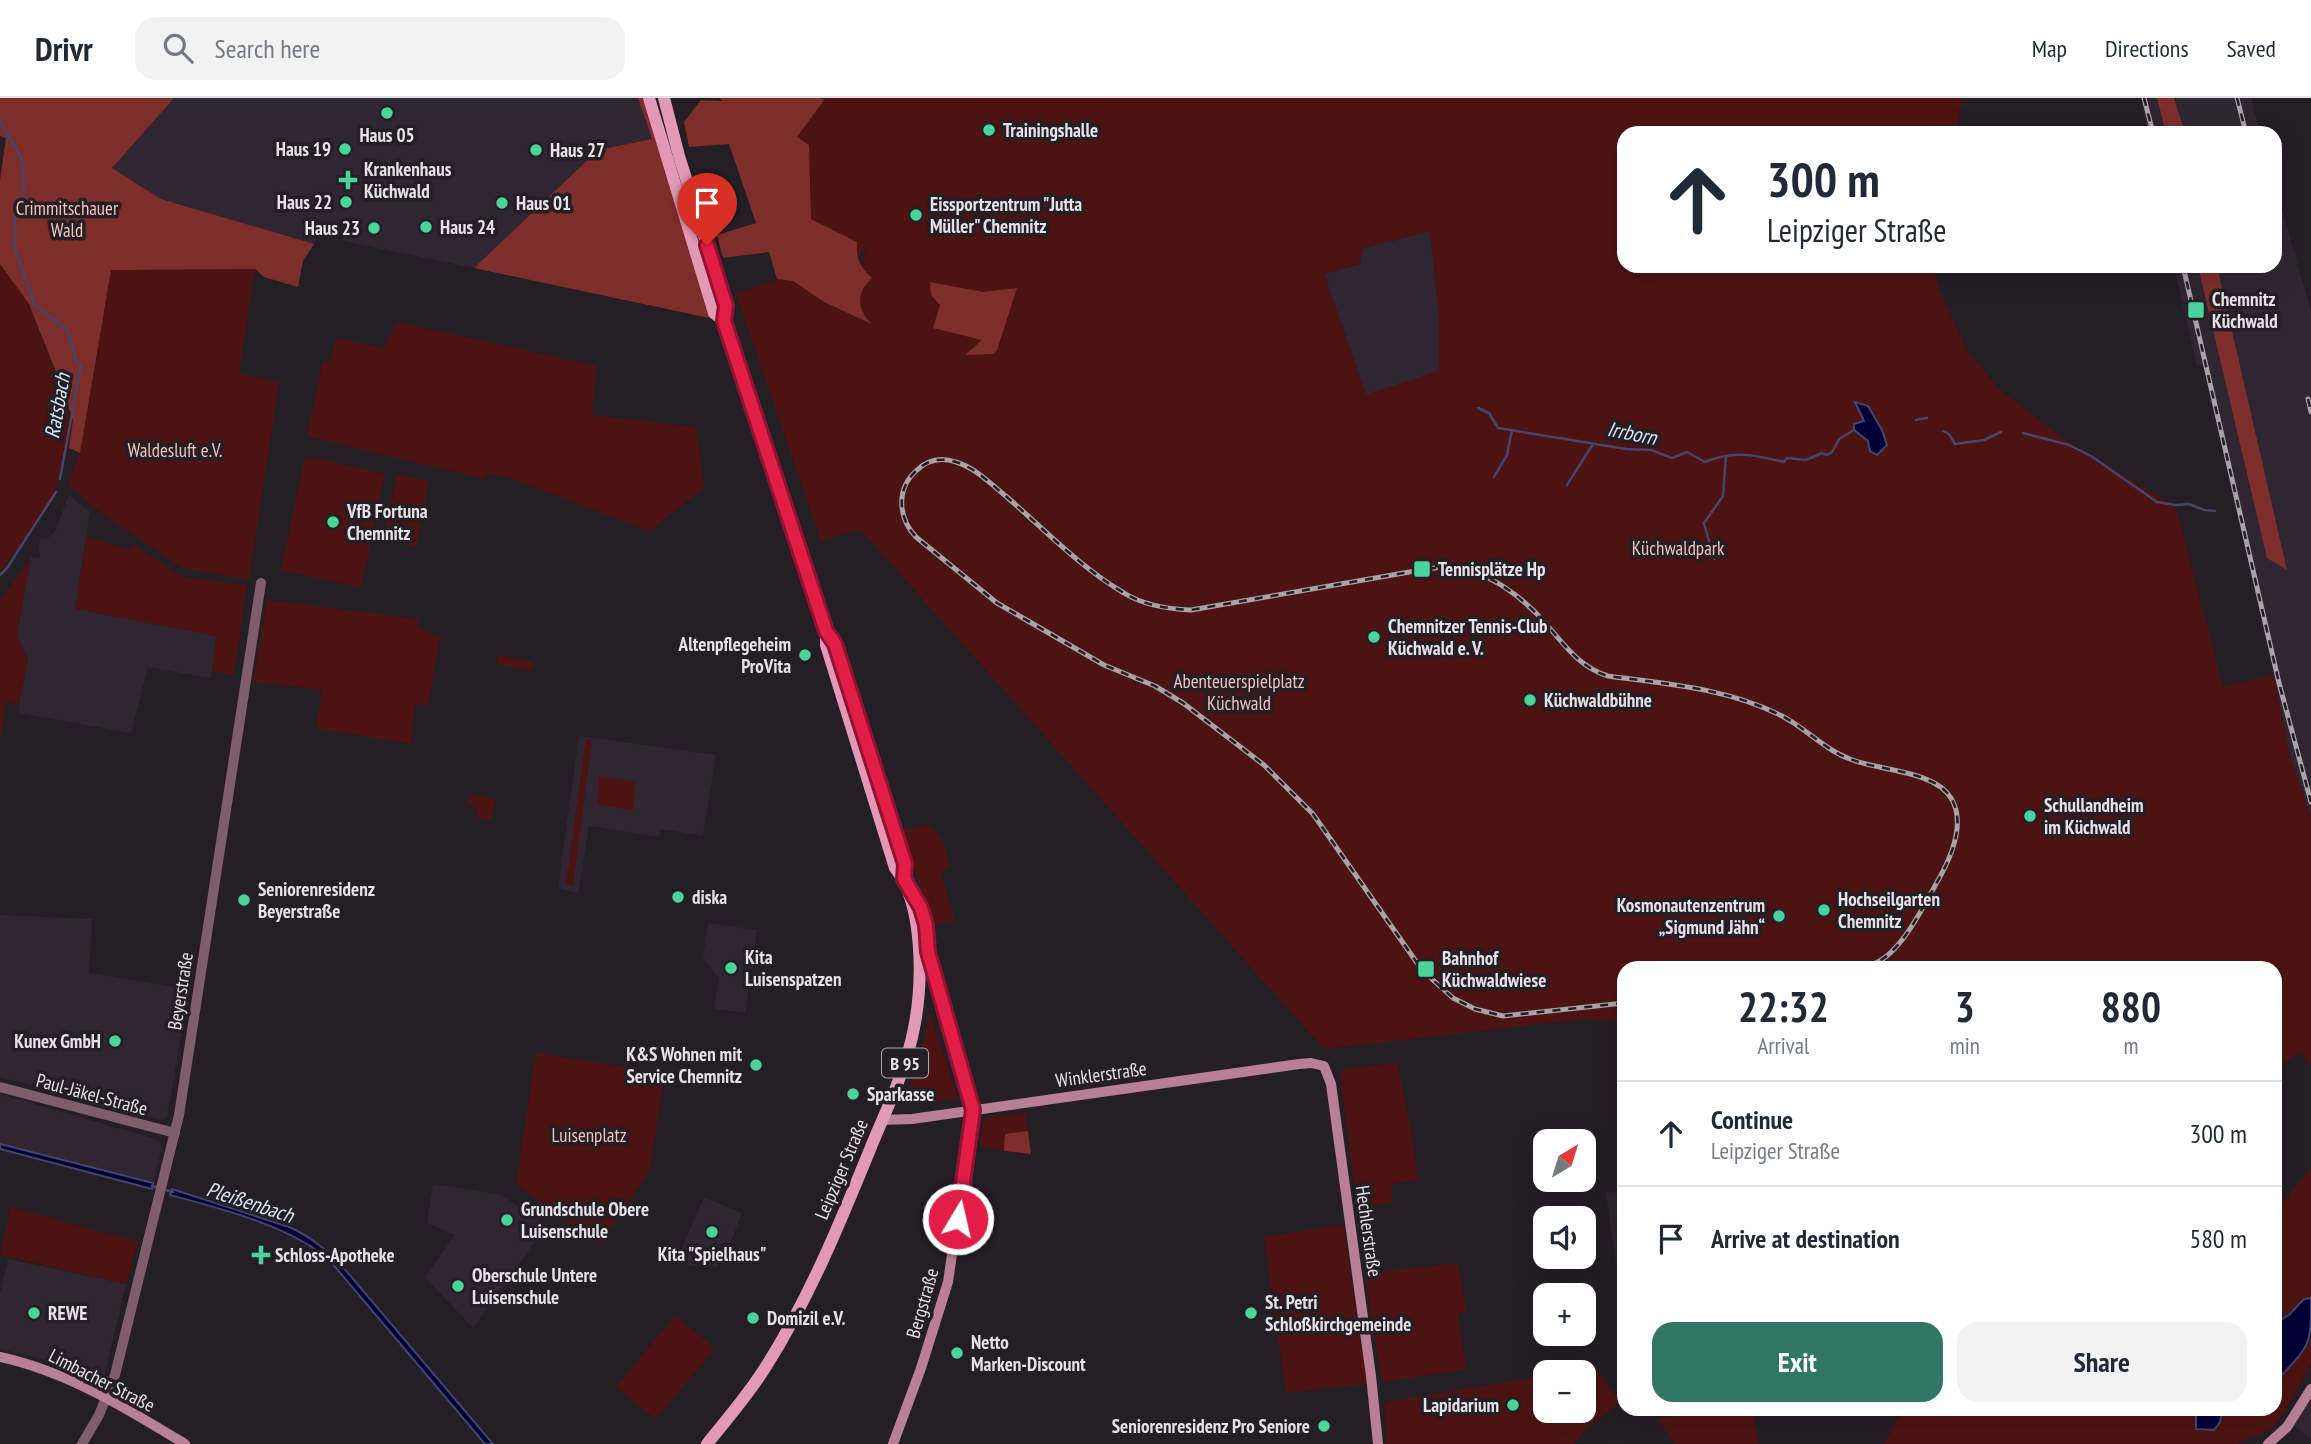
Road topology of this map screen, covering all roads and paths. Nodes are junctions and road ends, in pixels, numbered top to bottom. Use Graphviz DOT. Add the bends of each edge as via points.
graph roads {
  1 [pos="649,98"];
  2 [pos="664,98"];
  3 [pos="724,321"];
  4 [pos="261,583"];
  5 [pos="905,881"];
  6 [pos="1324,1066"];
  7 [pos="0,1087"];
  8 [pos="973,1110"];
  9 [pos="882,1120"];
  10 [pos="175,1133"];
  11 [pos="0,1357"];
  12 [pos="2311,1388"];
  13 [pos="106,1398"];
  14 [pos="82,1444"];
  15 [pos="185,1444"];
  16 [pos="706,1444"];
  17 [pos="893,1444"];
  18 [pos="1378,1444"];
  19 [pos="2268,1444"];
  1 -- 3 [label="main road, Leipziger Straße / B 95" via="711,302"];
  2 -- 3 [label="main road, Leipziger Straße / B 95" via="726,306"];
  3 -- 5 [label="main road, Leipziger Straße / B 95" via="826,631 826,645 895,867"];
  4 -- 10 [label="street, Beyerstraße"];
  5 -- 8 [label="main road, Bergstraße" via="926,925 928,952"];
  5 -- 9 [label="main road, Leipziger Straße / B 95" via="919,945 918,1003 908,1056"];
  6 -- 8 [label="main road, Winklerstraße" via="1299,1064"];
  6 -- 18 [label="main road, Hechlerstraße" via="1333,1097"];
  7 -- 10 [label="street, Paul-Jäkel-Straße"];
  8 -- 9 [label="main road, Winklerstraße"];
  8 -- 17 [label="main road, Bergstraße" via="948,1282"];
  9 -- 16 [label="main road, Leipziger Straße / B 95" via="830,1247 785,1335 757,1381"];
  10 -- 13 [label="street, Beyerstraße"];
  11 -- 13 [label="main road, Limbacher Straße" via="50,1370"];
  12 -- 19 [label="main road" via="2287,1427"];
  13 -- 14 [label="street, Beyerstraße"];
  13 -- 15 [label="main road, Limbacher Straße"];
}
